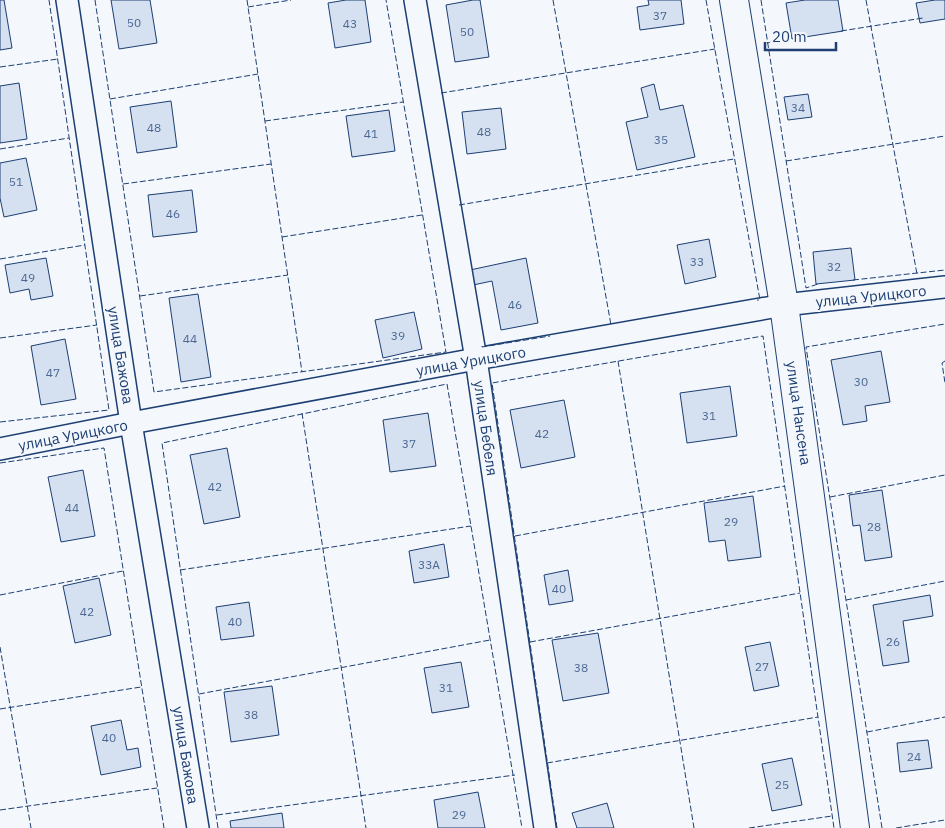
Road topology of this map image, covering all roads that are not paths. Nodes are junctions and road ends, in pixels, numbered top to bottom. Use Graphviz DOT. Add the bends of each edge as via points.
graph roads {
  1 [pos="67,0"];
  2 [pos="416,0"];
  3 [pos="734,0"];
  4 [pos="945,288"];
  5 [pos="784,305"];
  6 [pos="476,359"];
  7 [pos="131,423"];
  8 [pos="0,450"];
  9 [pos="198,828"];
  10 [pos="545,828"];
  11 [pos="855,828"];
  1 -- 7 [label="street, улица Бажова"];
  2 -- 6 [label="street, улица Бебеля"];
  3 -- 5 [label="main road, улица Нансена"];
  4 -- 5 [label="street, улица Урицкого"];
  5 -- 6 [label="street, улица Урицкого"];
  5 -- 11 [label="main road, улица Нансена"];
  6 -- 7 [label="street, улица Урицкого"];
  6 -- 10 [label="street, улица Бебеля"];
  7 -- 8 [label="street, улица Урицкого"];
  7 -- 9 [label="street, улица Бажова"];
}
